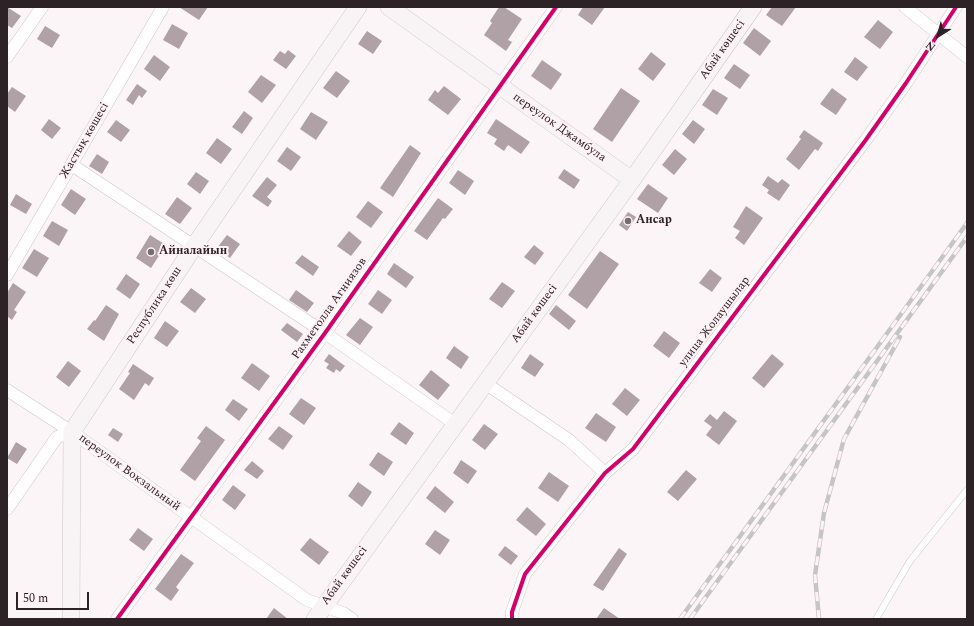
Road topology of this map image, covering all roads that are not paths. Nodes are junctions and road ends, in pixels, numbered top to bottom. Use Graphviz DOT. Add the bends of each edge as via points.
graph roads {
  1 [pos="42,7"];
  2 [pos="164,7"];
  3 [pos="358,7"];
  4 [pos="388,7"];
  5 [pos="556,7"];
  6 [pos="753,7"];
  7 [pos="905,7"];
  8 [pos="956,7"];
  9 [pos="937,35"];
  10 [pos="7,57"];
  11 [pos="967,58"];
  12 [pos="500,86"];
  13 [pos="72,165"];
  14 [pos="632,180"];
  15 [pos="195,245"];
  16 [pos="7,275"];
  17 [pos="325,333"];
  18 [pos="485,383"];
  19 [pos="7,390"];
  20 [pos="455,424"];
  21 [pos="72,432"];
  22 [pos="605,473"];
  23 [pos="967,490"];
  24 [pos="7,509"];
  25 [pos="191,518"];
  26 [pos="319,612"];
  27 [pos="71,619"];
  28 [pos="117,619"];
  29 [pos="352,619"];
  30 [pos="512,619"];
  31 [pos="876,619"];
  1 -- 10 [label="street"];
  2 -- 13 [label="street, Жастық көшесі"];
  3 -- 15 [label="main road, Республика көш"];
  4 -- 12 [label="main road, переулок Джамбула"];
  5 -- 12 [label="street, Рахметолла Агниязов"];
  6 -- 14 [label="main road, Абай көшесі"];
  7 -- 9 [label="street"];
  8 -- 9 [label="street, улица Жолаушылар"];
  9 -- 11 [label="street"];
  9 -- 22 [label="street, улица Жолаушылар" via="865,141 633,449"];
  12 -- 14 [label="main road, переулок Джамбула"];
  12 -- 17 [label="street, Рахметолла Агниязов"];
  13 -- 15 [label="street"];
  13 -- 16 [label="street, Жастық көшесі"];
  14 -- 18 [label="main road, Абай көшесі"];
  15 -- 17 [label="street"];
  15 -- 21 [label="main road, Республика көш"];
  17 -- 20 [label="street"];
  17 -- 25 [label="street, Рахметолла Агниязов"];
  18 -- 20 [label="main road, Абай көшесі"];
  18 -- 22 [label="street" via="569,440"];
  19 -- 21 [label="street, переулок Вокзальный"];
  20 -- 26 [label="main road, Абай көшесі"];
  21 -- 24 [label="street" via="57,437"];
  21 -- 25 [label="street, переулок Вокзальный"];
  21 -- 27 [label="main road"];
  22 -- 30 [label="street, улица Жолаушылар" via="524,574"];
  23 -- 31 [label="lane" via="910,561"];
  25 -- 26 [label="street, переулок Вокзальный" via="307,600"];
  25 -- 28 [label="street, Рахметолла Агниязов"];
  26 -- 29 [label="street, переулок Вокзальный" via="343,613"];
}
